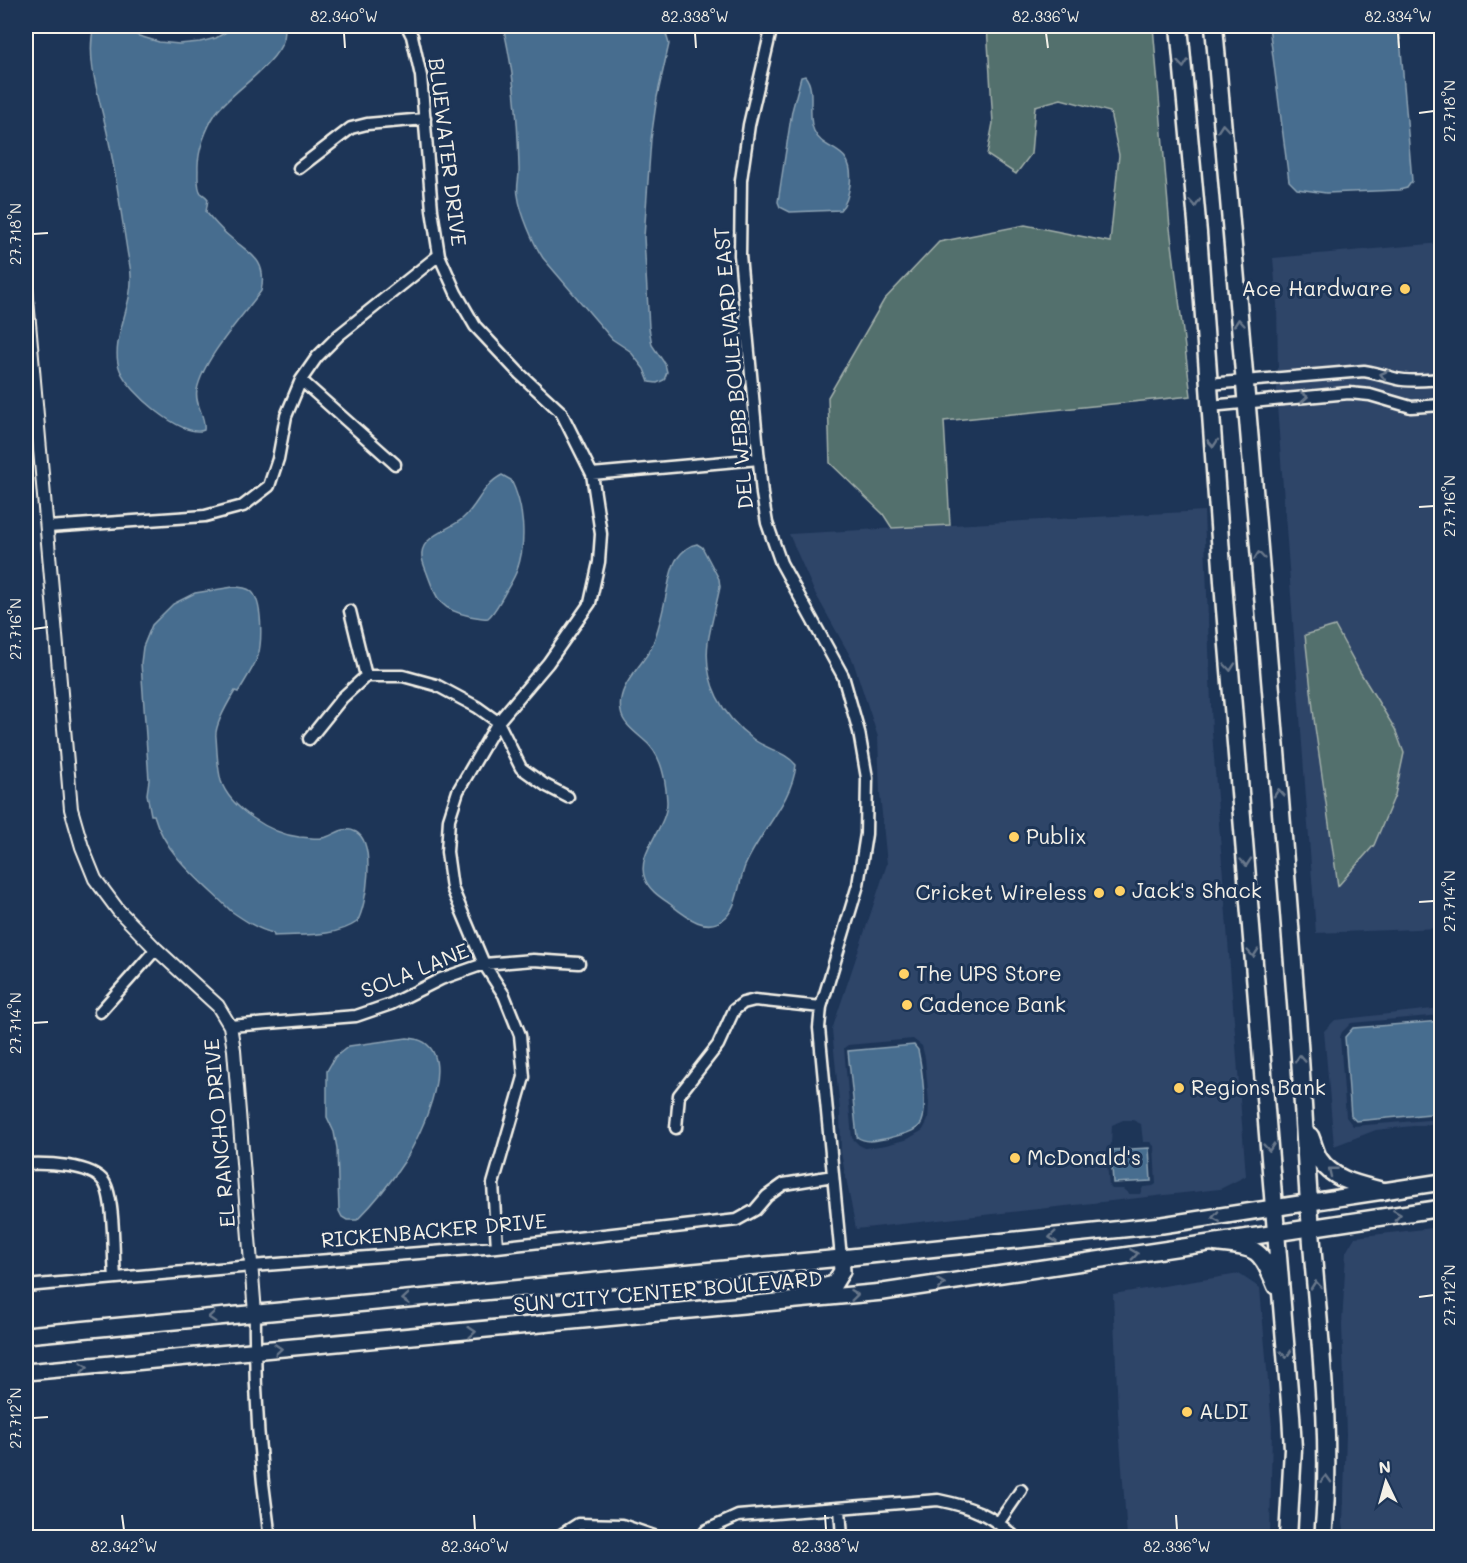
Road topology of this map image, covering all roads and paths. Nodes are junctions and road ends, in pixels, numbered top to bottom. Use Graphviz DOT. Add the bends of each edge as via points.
graph roads {
  1 [pos="407,26"];
  2 [pos="772,26"];
  3 [pos="1179,26"];
  4 [pos="1214,26"];
  5 [pos="425,119"];
  6 [pos="299,168"];
  7 [pos="439,255"];
  8 [pos="26,288"];
  9 [pos="1442,379"];
  10 [pos="301,380"];
  11 [pos="1244,381"];
  12 [pos="1209,384"];
  13 [pos="1246,402"];
  14 [pos="1442,405"];
  15 [pos="1210,406"];
  16 [pos="759,459"];
  17 [pos="395,464"];
  18 [pos="592,474"];
  19 [pos="48,527"];
  20 [pos="350,611"];
  21 [pos="366,676"];
  22 [pos="498,722"];
  23 [pos="309,739"];
  24 [pos="568,797"];
  25 [pos="156,950"];
  26 [pos="579,963"];
  27 [pos="484,964"];
  28 [pos="821,1007"];
  29 [pos="100,1012"];
  30 [pos="230,1026"];
  31 [pos="1305,1123"];
  32 [pos="675,1128"];
  33 [pos="26,1164"];
  34 [pos="833,1176"];
  35 [pos="1442,1182"];
  36 [pos="1383,1191"];
  37 [pos="1309,1202"];
  38 [pos="1274,1208"];
  39 [pos="1442,1208"];
  40 [pos="1311,1228"];
  41 [pos="1276,1233"];
  42 [pos="1215,1243"];
  43 [pos="497,1247"];
  44 [pos="841,1258"];
  45 [pos="252,1266"];
  46 [pos="115,1278"];
  47 [pos="26,1286"];
  48 [pos="1282,1302"];
  49 [pos="255,1313"];
  50 [pos="640,1316"];
  51 [pos="26,1335"];
  52 [pos="254,1352"];
  53 [pos="26,1372"];
  54 [pos="1021,1490"];
  55 [pos="840,1508"];
  56 [pos="999,1522"];
  57 [pos="270,1538"];
  58 [pos="556,1538"];
  59 [pos="660,1538"];
  60 [pos="700,1538"];
  61 [pos="842,1538"];
  62 [pos="1016,1538"];
  63 [pos="1288,1538"];
  64 [pos="1323,1538"];
  1 -- 5 [label="street, BLUEWATER DRIVE" via="421,76"];
  2 -- 16 [label="street, DEL WEBB BOULEVARD EAST" via="749,125 741,180 740,255"];
  3 -- 12 [label="main road, one-way"];
  11 -- 4 [label="main road, one-way"];
  5 -- 6 [label="street" via="351,128"];
  5 -- 7 [label="street, BLUEWATER DRIVE"];
  7 -- 10 [label="street" via="339,335"];
  7 -- 18 [label="street, BLUEWATER DRIVE" via="475,326 561,412"];
  8 -- 19 [label="street, EL RANCHO DRIVE"];
  9 -- 11 [label="street, one-way" via="1399,379 1364,371"];
  10 -- 17 [label="street"];
  10 -- 19 [label="street" via="286,416 279,459 269,486 243,506 205,516"];
  11 -- 12 [label="street"];
  11 -- 13 [label="main road"];
  12 -- 15 [label="main road"];
  13 -- 14 [label="street, one-way" via="1349,393 1411,406"];
  13 -- 15 [label="street"];
  31 -- 13 [label="main road, one-way"];
  15 -- 38 [label="main road, one-way"];
  16 -- 18 [label="street"];
  16 -- 28 [label="street, DEL WEBB BOULEVARD EAST" via="767,522 781,563 843,676 867,778 866,834 858,885"];
  18 -- 22 [label="street, BLUEWATER DRIVE" via="601,534 590,603 548,663"];
  19 -- 25 [label="street, EL RANCHO DRIVE" via="71,809 95,879"];
  20 -- 21 [label="street"];
  21 -- 22 [label="street" via="403,676 436,686"];
  21 -- 23 [label="street" via="342,698"];
  22 -- 24 [label="street" via="521,768"];
  22 -- 27 [label="street, BLUEWATER DRIVE" via="462,783 449,819 447,852 452,888"];
  25 -- 29 [label="street"];
  25 -- 30 [label="street, EL RANCHO DRIVE" via="218,1006"];
  26 -- 27 [label="street, SOLA LANE" via="533,960"];
  27 -- 30 [label="street, SOLA LANE" via="356,1016"];
  27 -- 43 [label="street, BLUEWATER DRIVE" via="504,995 520,1035 524,1077 493,1184"];
  28 -- 32 [label="street" via="755,1000 734,1010 718,1045 679,1095"];
  28 -- 34 [label="street, DEL WEBB BOULEVARD EAST" via="819,1028"];
  30 -- 45 [label="street, EL RANCHO DRIVE"];
  36 -- 31 [label="main road, one-way" via="1349,1183 1330,1171 1319,1158"];
  31 -- 37 [label="main road"];
  33 -- 46 [label="street" via="87,1169 104,1182 110,1200"];
  34 -- 43 [label="street, RICKENBACKER DRIVE" via="784,1184 737,1220"];
  34 -- 44 [label="street, DEL WEBB BOULEVARD EAST"];
  35 -- 36 [label="main road, SUN CITY CENTER BOULEVARD"];
  36 -- 37 [label="main road, SUN CITY CENTER BOULEVARD"];
  37 -- 38 [label="main road, SUN CITY CENTER BOULEVARD"];
  37 -- 40 [label="main road"];
  38 -- 41 [label="main road"];
  38 -- 44 [label="main road, SUN CITY CENTER BOULEVARD, one-way" via="1162,1225"];
  40 -- 39 [label="main road, SUN CITY CENTER BOULEVARD, one-way"];
  40 -- 41 [label="main road, SUN CITY CENTER BOULEVARD"];
  64 -- 40 [label="main road, one-way" via="1326,1420"];
  41 -- 42 [label="main road, SUN CITY CENTER BOULEVARD"];
  41 -- 48 [label="main road"];
  42 -- 48 [label="main road" via="1258,1251"];
  50 -- 42 [label="main road, SUN CITY CENTER BOULEVARD, one-way" via="884,1292"];
  43 -- 45 [label="street, RICKENBACKER DRIVE"];
  44 -- 49 [label="main road, SUN CITY CENTER BOULEVARD, one-way"];
  44 -- 50 [label="main road" via="842,1271 834,1284 814,1290 680,1303"];
  45 -- 46 [label="street, RICKENBACKER DRIVE"];
  45 -- 49 [label="street, EL RANCHO DRIVE"];
  46 -- 47 [label="street, RICKENBACKER DRIVE"];
  48 -- 63 [label="main road, one-way" via="1293,1449"];
  49 -- 51 [label="main road, SUN CITY CENTER BOULEVARD, one-way"];
  49 -- 52 [label="street"];
  52 -- 50 [label="main road, SUN CITY CENTER BOULEVARD, one-way"];
  53 -- 52 [label="main road, SUN CITY CENTER BOULEVARD, one-way"];
  52 -- 57 [label="street" via="262,1483"];
  54 -- 56 [label="street"];
  55 -- 56 [label="street" via="938,1500 968,1506"];
  55 -- 60 [label="street" via="738,1516 707,1530"];
  55 -- 61 [label="street"];
  56 -- 62 [label="street"];
  58 -- 59 [label="street" via="578,1524 622,1525"];
}
